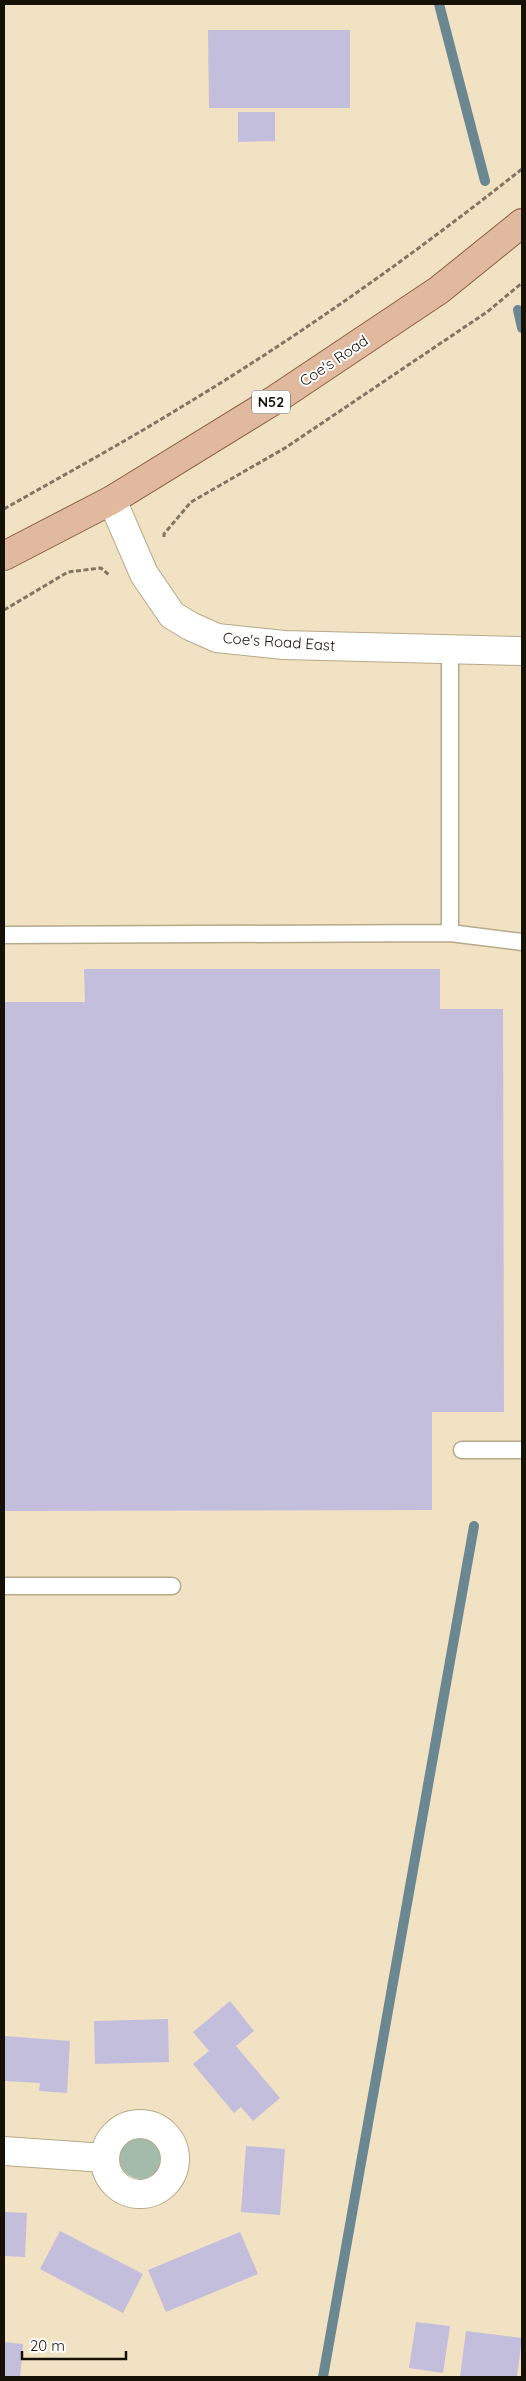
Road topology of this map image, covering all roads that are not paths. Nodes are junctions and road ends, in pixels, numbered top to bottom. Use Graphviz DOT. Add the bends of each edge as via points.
graph roads {
  1 [pos="522,223"];
  2 [pos="112,500"];
  3 [pos="4,556"];
  4 [pos="450,650"];
  5 [pos="522,651"];
  6 [pos="450,933"];
  7 [pos="4,935"];
  8 [pos="522,942"];
  9 [pos="462,1450"];
  10 [pos="522,1450"];
  11 [pos="4,1586"];
  12 [pos="172,1586"];
  13 [pos="4,2151"];
  14 [pos="105,2158"];
  1 -- 2 [label="main road, Coe's Road / N52" via="440,290 276,399"];
  2 -- 3 [label="main road, Coe's Road / N52"];
  2 -- 4 [label="street, Coe's Road East" via="144,574 172,615 217,638 284,645"];
  4 -- 5 [label="street, Coe's Road East"];
  4 -- 6 [label="lane"];
  6 -- 7 [label="lane"];
  6 -- 8 [label="lane"];
  9 -- 10 [label="lane"];
  11 -- 12 [label="lane"];
  13 -- 14 [label="street"];
}
